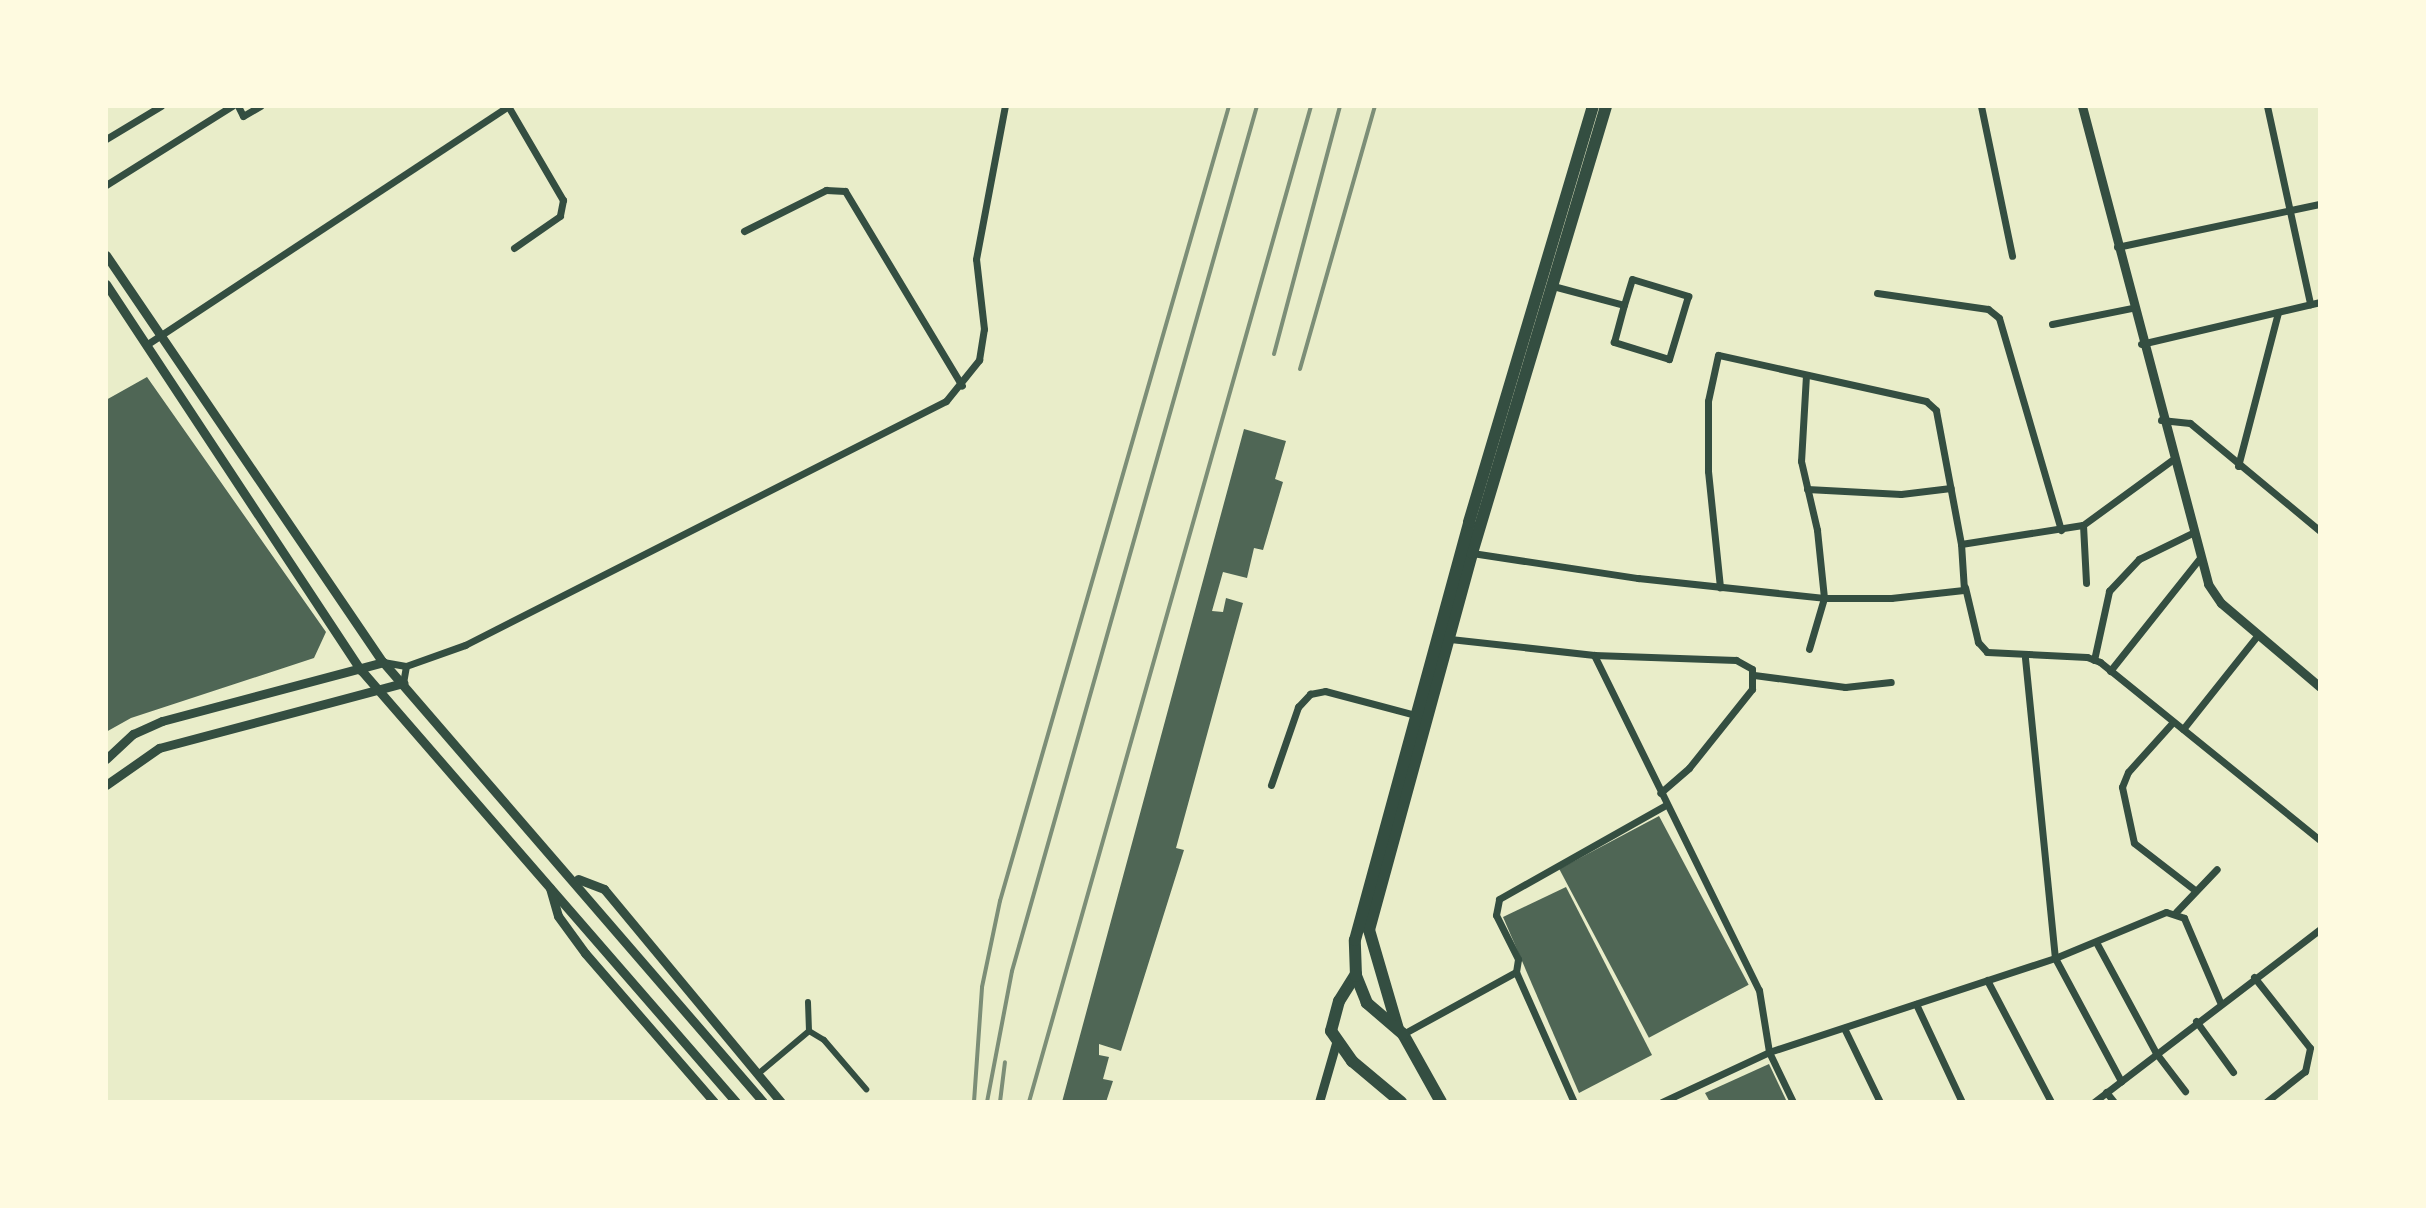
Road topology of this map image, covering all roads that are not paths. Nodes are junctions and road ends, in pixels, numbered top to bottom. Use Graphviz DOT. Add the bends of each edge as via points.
graph roads {
  1 [pos="161,106"];
  2 [pos="235,106"];
  3 [pos="260,106"];
  4 [pos="1005,106"];
  5 [pos="1593,106"];
  6 [pos="1606,106"];
  7 [pos="1981,106"];
  8 [pos="2082,106"];
  9 [pos="2267,106"];
  10 [pos="106,139"];
  11 [pos="106,185"];
  12 [pos="2320,204"];
  13 [pos="2290,211"];
  14 [pos="744,231"];
  15 [pos="2117,247"];
  16 [pos="514,248"];
  17 [pos="106,255"];
  18 [pos="2012,256"];
  19 [pos="106,284"];
  20 [pos="1553,286"];
  21 [pos="1877,293"];
  22 [pos="2320,302"];
  23 [pos="2310,304"];
  24 [pos="1624,305"];
  25 [pos="2132,308"];
  26 [pos="2278,312"];
  27 [pos="2052,324"];
  28 [pos="158,337"];
  29 [pos="2141,344"];
  30 [pos="146,345"];
  31 [pos="1806,375"];
  32 [pos="962,386"];
  33 [pos="2161,420"];
  34 [pos="2172,460"];
  35 [pos="2238,466"];
  36 [pos="1951,488"];
  37 [pos="1807,489"];
  38 [pos="2083,525"];
  39 [pos="2061,530"];
  40 [pos="2320,531"];
  41 [pos="2192,533"];
  42 [pos="1961,544"];
  43 [pos="1472,553"];
  44 [pos="2199,559"];
  45 [pos="2086,583"];
  46 [pos="1964,585"];
  47 [pos="1720,587"];
  48 [pos="1824,598"];
  49 [pos="2257,636"];
  50 [pos="1450,639"];
  51 [pos="1809,649"];
  52 [pos="1594,655"];
  53 [pos="2025,658"];
  54 [pos="2094,660"];
  55 [pos="383,662"];
  56 [pos="406,666"];
  57 [pos="361,670"];
  58 [pos="2110,671"];
  59 [pos="1754,675"];
  60 [pos="1891,682"];
  61 [pos="403,683"];
  62 [pos="2320,687"];
  63 [pos="376,689"];
  64 [pos="1415,715"];
  65 [pos="2173,722"];
  66 [pos="2183,729"];
  67 [pos="106,759"];
  68 [pos="106,785"];
  69 [pos="1271,785"];
  70 [pos="1660,793"];
  71 [pos="1666,805"];
  72 [pos="2320,840"];
  73 [pos="2217,869"];
  74 [pos="574,878"];
  75 [pos="549,884"];
  76 [pos="2196,891"];
  77 [pos="2176,912"];
  78 [pos="2320,929"];
  79 [pos="2096,942"];
  80 [pos="2055,958"];
  81 [pos="1516,972"];
  82 [pos="1356,974"];
  83 [pos="2254,977"];
  84 [pos="1987,980"];
  85 [pos="808,1002"];
  86 [pos="2220,1002"];
  87 [pos="1916,1004"];
  88 [pos="2196,1021"];
  89 [pos="1844,1028"];
  90 [pos="809,1031"];
  91 [pos="1400,1032"];
  92 [pos="1336,1043"];
  93 [pos="1769,1052"];
  94 [pos="2156,1053"];
  95 [pos="2233,1072"];
  96 [pos="758,1074"];
  97 [pos="2121,1081"];
  98 [pos="866,1089"];
  99 [pos="2185,1091"];
  100 [pos="2106,1092"];
  101 [pos="714,1102"];
  102 [pos="736,1102"];
  103 [pos="763,1102"];
  104 [pos="781,1102"];
  105 [pos="1319,1102"];
  106 [pos="1401,1102"];
  107 [pos="1441,1102"];
  108 [pos="1574,1102"];
  109 [pos="1662,1102"];
  110 [pos="1793,1102"];
  111 [pos="1880,1102"];
  112 [pos="1962,1102"];
  113 [pos="2051,1102"];
  114 [pos="2094,1102"];
  115 [pos="2114,1102"];
  116 [pos="2266,1102"];
  1 -- 10 [label="street"];
  2 -- 3 [label="street" via="243,116"];
  2 -- 11 [label="street"];
  4 -- 32 [label="street" via="976,259 984,329 979,360"];
  5 -- 64 [label="main road"];
  6 -- 20 [label="main road"];
  7 -- 18 [label="street"];
  8 -- 15 [label="street"];
  9 -- 13 [label="street"];
  12 -- 13 [label="street"];
  13 -- 15 [label="street"];
  13 -- 23 [label="street"];
  14 -- 32 [label="street" via="826,190 845,191"];
  15 -- 25 [label="street"];
  16 -- 28 [label="street" via="560,216 563,200 508,106"];
  17 -- 28 [label="street"];
  19 -- 30 [label="street"];
  20 -- 24 [label="street"];
  20 -- 43 [label="main road"];
  21 -- 39 [label="street" via="1988,309 1999,318"];
  22 -- 23 [label="street"];
  23 -- 26 [label="street"];
  24 -- 24 [label="street" via="1632,279 1688,296 1669,359 1614,342"];
  25 -- 27 [label="street"];
  25 -- 29 [label="street"];
  26 -- 29 [label="street"];
  26 -- 35 [label="street"];
  28 -- 30 [label="street"];
  28 -- 55 [label="street"];
  29 -- 33 [label="street"];
  30 -- 57 [label="street"];
  31 -- 36 [label="street" via="1926,401 1936,410"];
  31 -- 37 [label="street" via="1800,420"];
  31 -- 47 [label="street" via="1718,355 1708,401 1708,457"];
  32 -- 56 [label="street" via="946,401 465,645"];
  33 -- 34 [label="street"];
  33 -- 35 [label="street" via="2190,423"];
  34 -- 38 [label="street"];
  34 -- 41 [label="street"];
  35 -- 40 [label="street"];
  36 -- 37 [label="street" via="1901,494"];
  36 -- 42 [label="street"];
  37 -- 48 [label="street"];
  38 -- 39 [label="street"];
  38 -- 45 [label="street"];
  39 -- 42 [label="street"];
  41 -- 44 [label="street"];
  41 -- 54 [label="street" via="2139,559 2109,591"];
  42 -- 46 [label="street"];
  43 -- 47 [label="street"];
  43 -- 50 [label="main road"];
  44 -- 49 [label="street" via="2221,603"];
  44 -- 58 [label="street"];
  46 -- 48 [label="street" via="1964,590 1891,598"];
  46 -- 53 [label="street" via="1978,642 1996,655"];
  47 -- 48 [label="street"];
  48 -- 51 [label="street"];
  49 -- 62 [label="street"];
  49 -- 66 [label="street"];
  50 -- 52 [label="street"];
  50 -- 91 [label="main road" via="1369,930"];
  52 -- 59 [label="street" via="1736,660 1749,664"];
  52 -- 70 [label="street"];
  53 -- 54 [label="street"];
  53 -- 80 [label="street"];
  54 -- 58 [label="street"];
  55 -- 56 [label="street"];
  55 -- 57 [label="street"];
  55 -- 61 [label="street"];
  56 -- 61 [label="street"];
  57 -- 63 [label="street"];
  57 -- 67 [label="street" via="162,721 133,734"];
  58 -- 65 [label="street"];
  59 -- 60 [label="street" via="1845,687"];
  59 -- 70 [label="street" via="1752,689 1707,748"];
  61 -- 63 [label="street"];
  61 -- 74 [label="street"];
  63 -- 68 [label="street" via="159,748"];
  63 -- 75 [label="street"];
  64 -- 69 [label="street" via="1325,691 1310,694 1298,707"];
  64 -- 82 [label="main road" via="1355,940"];
  65 -- 66 [label="street"];
  65 -- 76 [label="street" via="2128,772 2122,787 2134,843"];
  66 -- 72 [label="street"];
  70 -- 71 [label="street"];
  71 -- 81 [label="street" via="1499,899 1496,915 1518,959"];
  71 -- 93 [label="street" via="1759,990"];
  73 -- 76 [label="street"];
  74 -- 96 [label="street" via="604,889"];
  74 -- 103 [label="street"];
  75 -- 101 [label="street" via="558,916 585,953"];
  75 -- 102 [label="street"];
  76 -- 77 [label="street"];
  77 -- 79 [label="street"];
  77 -- 86 [label="street" via="2202,952"];
  78 -- 83 [label="street"];
  79 -- 80 [label="street"];
  79 -- 94 [label="street"];
  80 -- 84 [label="street"];
  80 -- 97 [label="street"];
  81 -- 91 [label="street"];
  81 -- 108 [label="street"];
  82 -- 91 [label="main road" via="1367,1003"];
  82 -- 92 [label="main road" via="1334,1014"];
  83 -- 86 [label="street"];
  83 -- 116 [label="street" via="2310,1048 2305,1071"];
  84 -- 87 [label="street"];
  84 -- 113 [label="street"];
  85 -- 90 [label="street"];
  86 -- 88 [label="street"];
  87 -- 89 [label="street"];
  87 -- 112 [label="street"];
  88 -- 94 [label="street"];
  88 -- 95 [label="street"];
  89 -- 93 [label="street"];
  89 -- 111 [label="street"];
  90 -- 96 [label="street"];
  90 -- 98 [label="street" via="824,1040"];
  91 -- 107 [label="main road"];
  92 -- 105 [label="street"];
  92 -- 106 [label="main road"];
  93 -- 109 [label="street"];
  93 -- 110 [label="street"];
  94 -- 97 [label="street"];
  94 -- 99 [label="street"];
  96 -- 104 [label="street"];
  97 -- 100 [label="street"];
  100 -- 114 [label="street"];
  100 -- 115 [label="street"];
}
